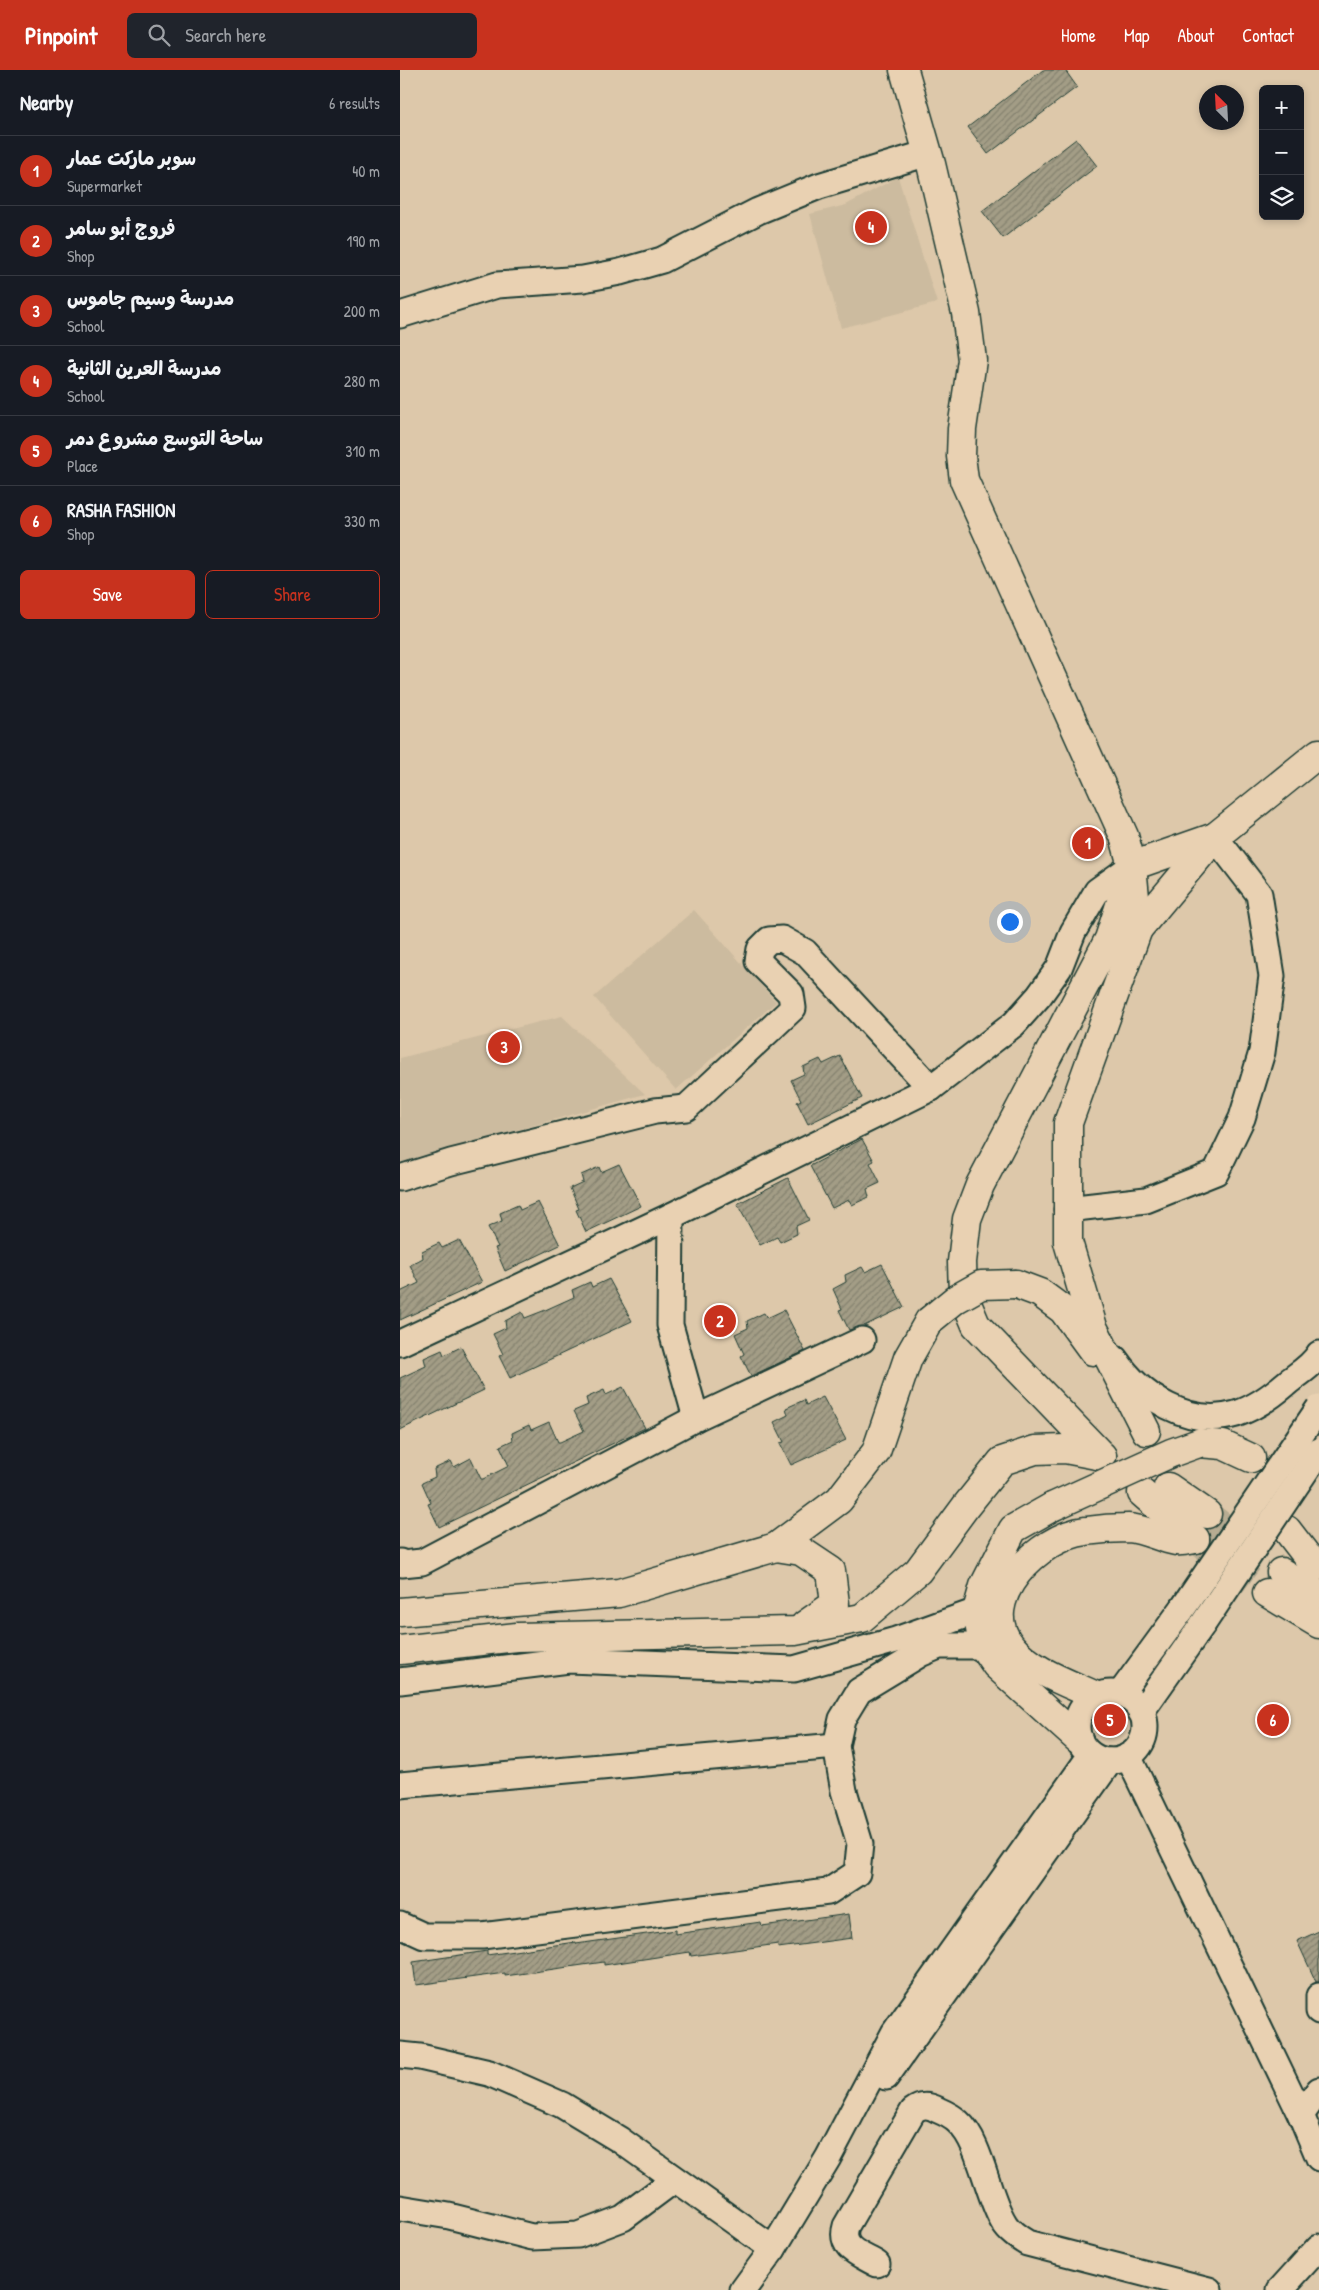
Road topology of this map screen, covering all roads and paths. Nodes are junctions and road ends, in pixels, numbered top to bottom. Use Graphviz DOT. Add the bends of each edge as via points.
graph roads {
  1 [pos="904,70"];
  2 [pos="928,153"];
  3 [pos="400,315"];
  4 [pos="1319,753"];
  5 [pos="1215,837"];
  6 [pos="1132,866"];
  7 [pos="1138,929"];
  8 [pos="931,1088"];
  9 [pos="400,1178"];
  10 [pos="1067,1209"];
  11 [pos="671,1216"];
  12 [pos="1094,1327"];
  13 [pos="862,1340"];
  14 [pos="400,1343"];
  15 [pos="1319,1354"];
  16 [pos="1319,1408"];
  17 [pos="696,1418"];
  18 [pos="1319,1451"];
  19 [pos="1251,1458"];
  20 [pos="1168,1487"];
  21 [pos="1142,1493"];
  22 [pos="1207,1514"];
  23 [pos="1286,1530"];
  24 [pos="776,1547"];
  25 [pos="400,1562"];
  26 [pos="1319,1566"];
  27 [pos="1319,1595"];
  28 [pos="978,1611"];
  29 [pos="400,1612"];
  30 [pos="1319,1624"];
  31 [pos="795,1631"];
  32 [pos="984,1646"];
  33 [pos="400,1650"];
  34 [pos="400,1681"];
  35 [pos="1108,1695"];
  36 [pos="1141,1712"];
  37 [pos="836,1746"];
  38 [pos="1102,1753"];
  39 [pos="400,1785"];
  40 [pos="400,1925"];
  41 [pos="1319,1996"];
  42 [pos="1319,2011"];
  43 [pos="400,2055"];
  44 [pos="1319,2090"];
  45 [pos="1301,2116"];
  46 [pos="1319,2158"];
  47 [pos="674,2180"];
  48 [pos="400,2208"];
  49 [pos="1319,2247"];
  50 [pos="773,2249"];
  51 [pos="878,2264"];
  52 [pos="743,2290"];
  53 [pos="1209,2290"];
  54 [pos="1280,2290"];
  1 -- 2 [label="main road"];
  2 -- 3 [label="street" via="811,190 758,211 662,260 583,279 497,285"];
  2 -- 6 [label="main road" via="966,314 972,360 962,429 964,480 1124,836"];
  4 -- 5 [label="main road"];
  5 -- 6 [label="main road"];
  5 -- 7 [label="main road"];
  5 -- 10 [label="street" via="1259,894 1272,976 1262,1052 1242,1118 1216,1172 1146,1200"];
  6 -- 7 [label="main road"];
  6 -- 8 [label="street" via="1097,891 1073,932 1059,968 1014,1024"];
  6 -- 31 [label="main road" via="1109,939 980,1186 967,1219 962,1262 964,1294 976,1325 1102,1456 1065,1449 1035,1450 1002,1461 918,1571 862,1618"];
  7 -- 10 [label="main road" via="1068,1123"];
  8 -- 9 [label="street" via="805,952 782,939 769,940 760,949 758,960 791,994 793,1008 686,1108 646,1113"];
  8 -- 11 [label="street"];
  10 -- 12 [label="main road" via="1068,1242"];
  11 -- 14 [label="street"];
  11 -- 17 [label="street" via="670,1325"];
  12 -- 15 [label="street" via="1126,1375 1160,1403 1199,1418 1236,1414 1271,1397"];
  12 -- 24 [label="main road, bridge" via="1143,1423 1063,1310 1040,1293 1016,1284 981,1285 929,1320 908,1358 876,1452 839,1500"];
  13 -- 17 [label="street"];
  16 -- 35 [label="street, bridge" via="1184,1608"];
  17 -- 25 [label="street" via="422,1562"];
  18 -- 36 [label="street, bridge"];
  19 -- 28 [label="main road, bridge" via="1223,1445 1198,1443 1052,1506 1013,1530 984,1586"];
  20 -- 22 [label="main road"];
  21 -- 35 [label="main road" via="1195,1540 1178,1542 1130,1528 1084,1531 1050,1543 1016,1574 1002,1595 998,1621 1011,1646 1037,1668"];
  23 -- 26 [label="main road"];
  24 -- 29 [label="main road" via="619,1593"];
  24 -- 31 [label="main road" via="801,1551 831,1571 835,1604"];
  27 -- 30 [label="main road" via="1274,1582"];
  28 -- 32 [label="main road"];
  28 -- 34 [label="street" via="896,1640 794,1669 568,1660"];
  31 -- 33 [label="main road" via="517,1637"];
  32 -- 37 [label="street" via="939,1646 859,1691 842,1719"];
  32 -- 38 [label="main road" via="996,1665"];
  35 -- 36 [label="street" via="1136,1704"];
  35 -- 38 [label="street" via="1088,1702 1077,1719"];
  36 -- 38 [label="street" via="1143,1737 1136,1750"];
  37 -- 39 [label="street"];
  37 -- 40 [label="street" via="844,1791 860,1844 858,1873 828,1892 482,1936 424,1936"];
  38 -- 45 [label="street"];
  38 -- 50 [label="street" via="894,2033 828,2158"];
  41 -- 42 [label="street"];
  43 -- 47 [label="street" via="489,2073 562,2105 620,2140"];
  44 -- 45 [label="street"];
  45 -- 46 [label="street"];
  47 -- 48 [label="street" via="623,2218 578,2234 532,2237 449,2216"];
  47 -- 50 [label="street"];
  49 -- 54 [label="street"];
  50 -- 52 [label="street"];
  51 -- 53 [label="street" via="844,2242 846,2226 913,2111 926,2106 959,2122 984,2169 989,2191 1004,2224 1027,2243"];
}
